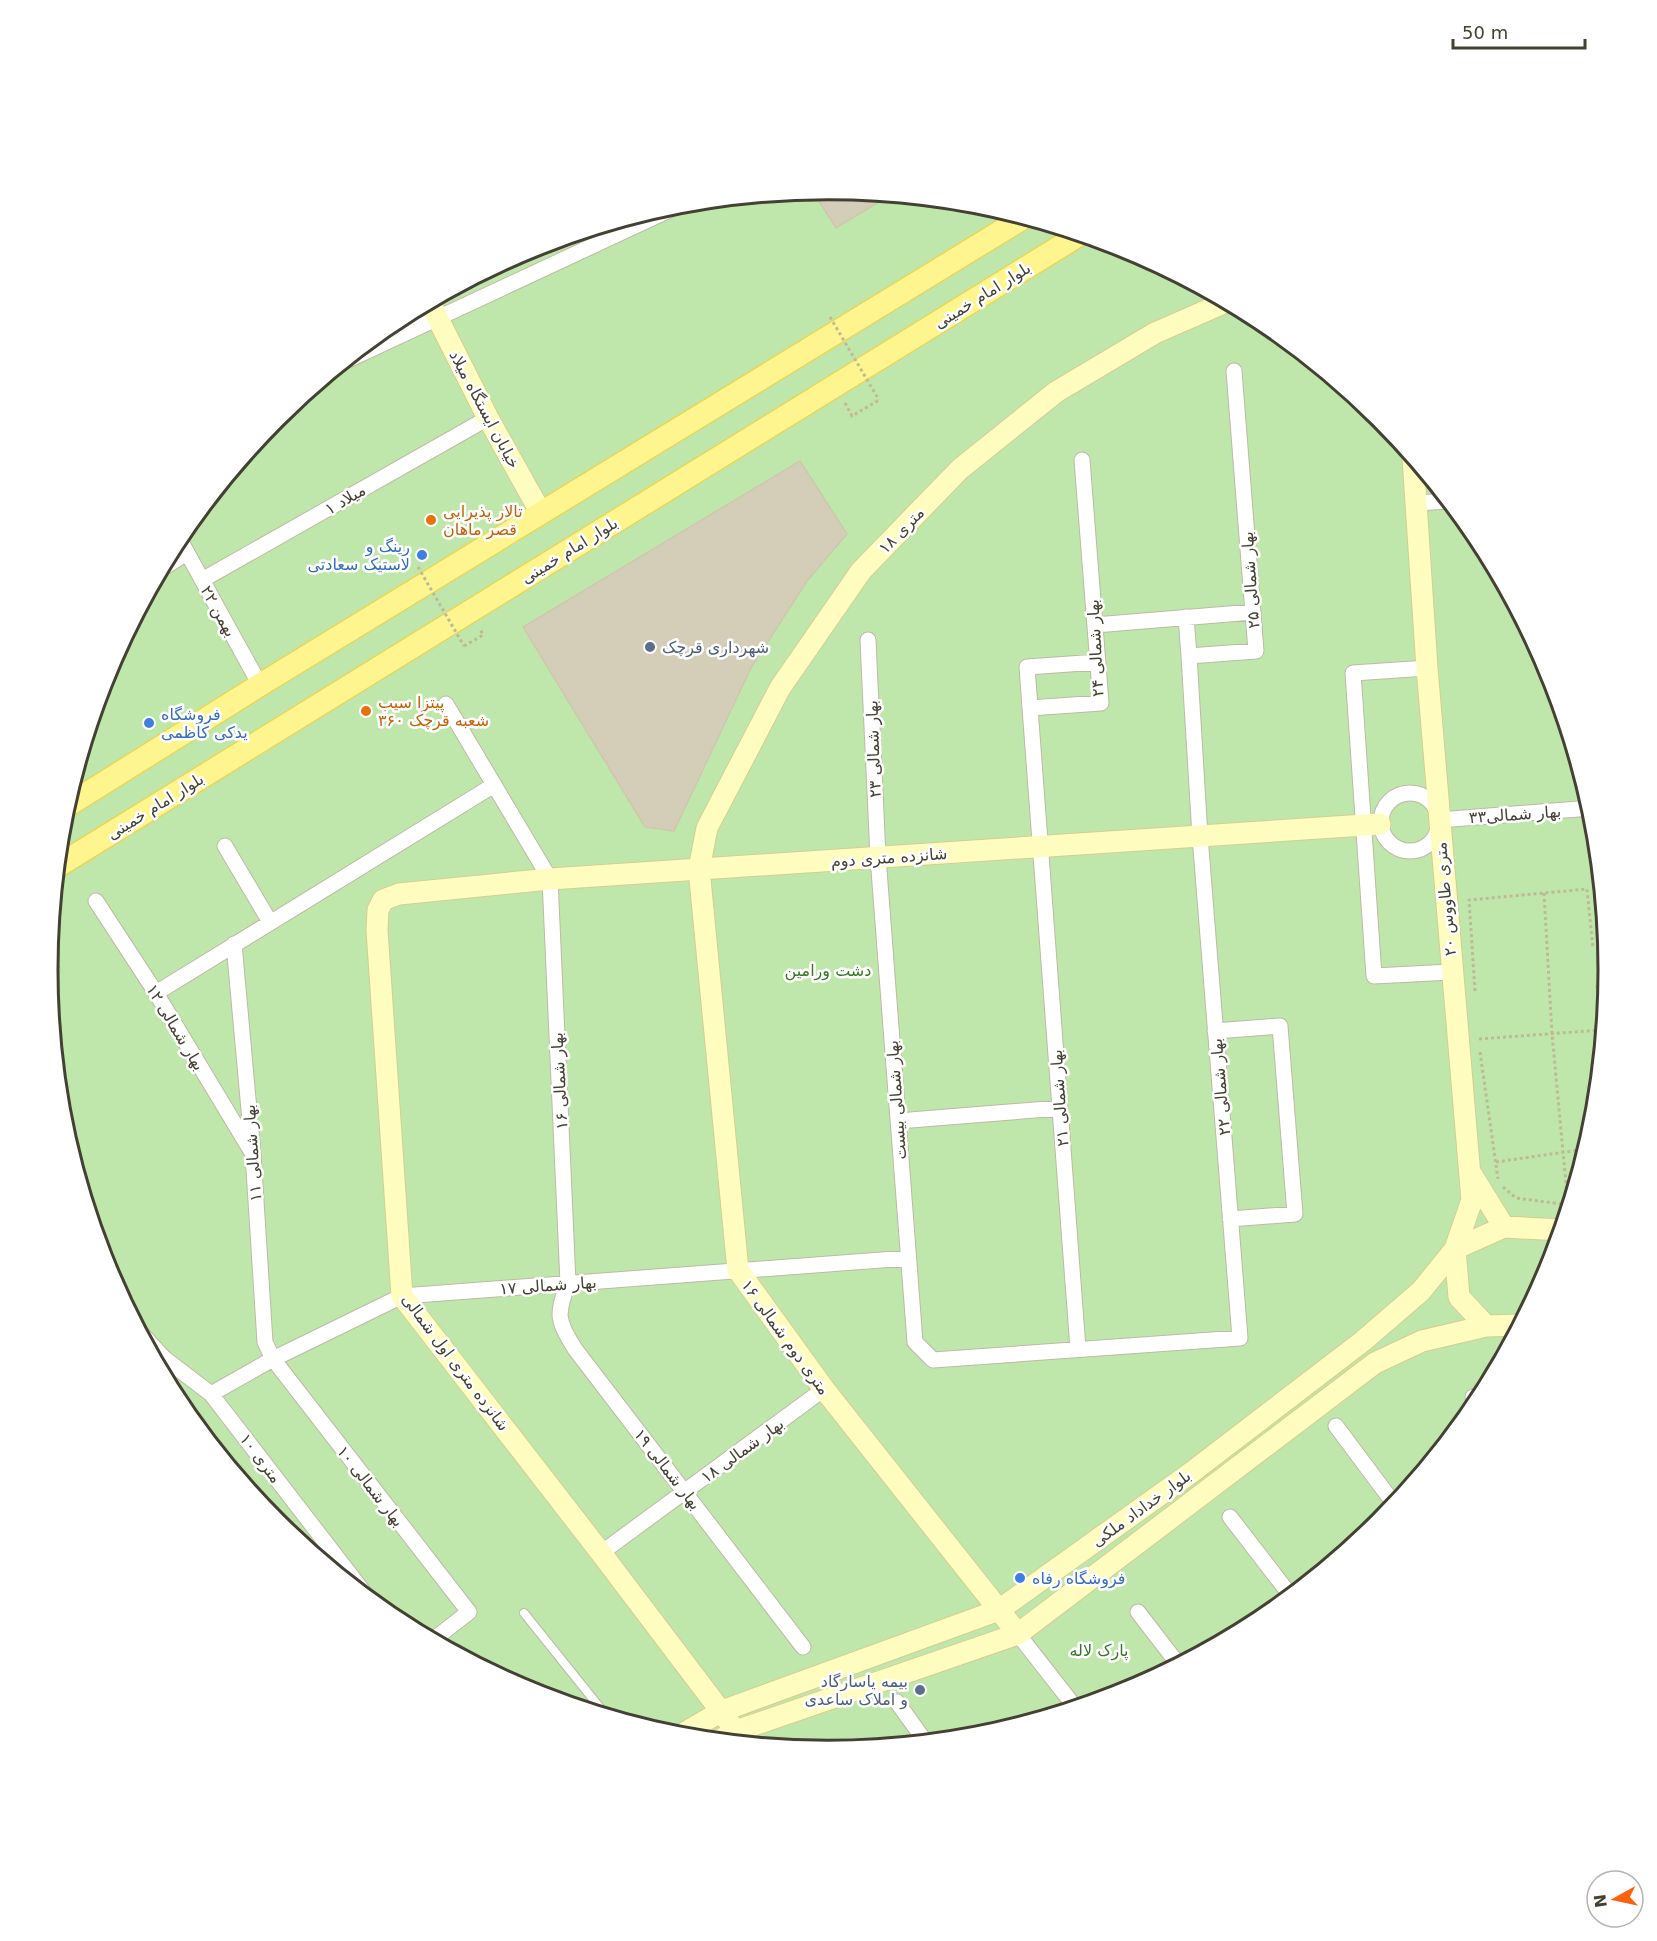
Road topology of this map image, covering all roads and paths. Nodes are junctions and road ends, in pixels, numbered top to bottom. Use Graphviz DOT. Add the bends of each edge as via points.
graph roads {
  1 [pos="1014,224"];
  2 [pos="629,227"];
  3 [pos="1071,240"];
  4 [pos="1217,306"];
  5 [pos="434,311"];
  6 [pos="830,317"];
  7 [pos="407,327"];
  8 [pos="1234,371"];
  9 [pos="852,416"];
  10 [pos="489,418"];
  11 [pos="1082,460"];
  12 [pos="1414,472"];
  13 [pos="1439,502"];
  14 [pos="1417,503"];
  15 [pos="542,513"];
  16 [pos="185,548"];
  17 [pos="187,553"];
  18 [pos="179,558"];
  19 [pos="418,567"];
  20 [pos="202,580"];
  21 [pos="1252,612"];
  22 [pos="1186,617"];
  23 [pos="1095,625"];
  24 [pos="483,634"];
  25 [pos="868,640"];
  26 [pos="1189,656"];
  27 [pos="1098,662"];
  28 [pos="1427,668"];
  29 [pos="260,685"];
  30 [pos="446,704"];
  31 [pos="1030,708"];
  32 [pos="494,785"];
  33 [pos="78,800"];
  34 [pos="1581,809"];
  35 [pos="1439,820"];
  36 [pos="1372,825"];
  37 [pos="1200,836"];
  38 [pos="225,846"];
  39 [pos="1040,847"];
  40 [pos="878,857"];
  41 [pos="66,861"];
  42 [pos="699,869"];
  43 [pos="550,879"];
  44 [pos="1544,893"];
  45 [pos="399,894"];
  46 [pos="96,901"];
  47 [pos="270,922"];
  48 [pos="234,944"];
  49 [pos="1593,947"];
  50 [pos="1451,972"];
  51 [pos="156,993"];
  52 [pos="1476,993"];
  53 [pos="1478,1028"];
  54 [pos="1596,1030"];
  55 [pos="1215,1032"];
  56 [pos="1552,1034"];
  57 [pos="1480,1052"];
  58 [pos="1060,1108"];
  59 [pos="898,1121"];
  60 [pos="1577,1150"];
  61 [pos="1564,1152"];
  62 [pos="253,1154"];
  63 [pos="1495,1162"];
  64 [pos="1470,1172"];
  65 [pos="1567,1186"];
  66 [pos="1562,1204"];
  67 [pos="1230,1219"];
  68 [pos="1504,1227"];
  69 [pos="1554,1230"];
  70 [pos="1455,1250"];
  71 [pos="908,1258"];
  72 [pos="738,1270"];
  73 [pos="568,1283"];
  74 [pos="402,1296"];
  75 [pos="1511,1325"];
  76 [pos="1486,1326"];
  77 [pos="1078,1349"];
  78 [pos="162,1356"];
  79 [pos="273,1359"];
  80 [pos="824,1389"];
  81 [pos="211,1394"];
  82 [pos="1336,1426"];
  83 [pos="685,1491"];
  84 [pos="1389,1497"];
  85 [pos="1230,1517"];
  86 [pos="601,1553"];
  87 [pos="347,1570"];
  88 [pos="1286,1589"];
  89 [pos="999,1610"];
  90 [pos="1138,1612"];
  91 [pos="524,1613"];
  92 [pos="1018,1634"];
  93 [pos="440,1635"];
  94 [pos="803,1647"];
  95 [pos="1174,1658"];
  96 [pos="897,1702"];
  97 [pos="1071,1702"];
  98 [pos="598,1705"];
  99 [pos="722,1711"];
  100 [pos="692,1728"];
  101 [pos="732,1734"];
  102 [pos="741,1735"];
  103 [pos="920,1735"];
  1 -- 15 [label="main road"];
  2 -- 5 [label="street"];
  3 -- 41 [label="main road, بلوار امام خمینی"];
  4 -- 42 [label="street, ۱۸ متری" via="1155,333 1056,392 960,469 861,571 780,688 707,828"];
  5 -- 7 [label="street"];
  5 -- 10 [label="street, خیابان ایستگاه میلاد"];
  6 -- 9 [label="path, bridge" via="879,400"];
  8 -- 21 [label="street, بهار شمالی ۲۵"];
  10 -- 15 [label="street, خیابان ایستگاه میلاد"];
  10 -- 20 [label="street, میلاد ۱"];
  11 -- 23 [label="street, بهار شمالی ۲۴"];
  12 -- 14 [label="street, ۲۰ متری طاووس"];
  13 -- 14 [label="street"];
  14 -- 28 [label="street, ۲۰ متری طاووس"];
  15 -- 29 [label="main road"];
  16 -- 17 [label="street, ۲۲ بهمن"];
  17 -- 18 [label="street"];
  17 -- 20 [label="street, ۲۲ بهمن"];
  19 -- 24 [label="path, bridge" via="464,646"];
  20 -- 29 [label="street, ۲۲ بهمن"];
  21 -- 22 [label="street"];
  21 -- 26 [label="street, بهار شمالی ۲۵" via="1256,651"];
  22 -- 23 [label="street"];
  22 -- 26 [label="street"];
  23 -- 27 [label="street, بهار شمالی ۲۴"];
  25 -- 40 [label="street, بهار شمالی ۲۳"];
  26 -- 37 [label="street"];
  27 -- 31 [label="street, بهار شمالی ۲۴" via="1101,703"];
  27 -- 31 [label="street" via="1027,667"];
  28 -- 35 [label="street, ۲۰ متری طاووس"];
  28 -- 36 [label="street" via="1353,673"];
  29 -- 33 [label="main road"];
  30 -- 32 [label="street"];
  31 -- 39 [label="street"];
  32 -- 43 [label="street"];
  32 -- 47 [label="street"];
  34 -- 35 [label="street, بهار شمالی۳۳"];
  35 -- 36 [label="street" via="1432,842 1412,852 1390,844"];
  35 -- 36 [label="street" via="1429,799 1407,792 1387,803"];
  35 -- 50 [label="street, ۲۰ متری طاووس"];
  36 -- 37 [label="street, شانزده متری دوم"];
  36 -- 50 [label="street" via="1374,976"];
  37 -- 39 [label="street, شانزده متری دوم"];
  37 -- 55 [label="street, بهار شمالی ۲۲"];
  38 -- 47 [label="street"];
  39 -- 40 [label="street, شانزده متری دوم"];
  39 -- 58 [label="street, بهار شمالی ۲۱"];
  40 -- 42 [label="street, شانزده متری دوم"];
  40 -- 59 [label="street, بهار شمالی بیست"];
  42 -- 43 [label="street, شانزده متری دوم"];
  42 -- 72 [label="street, ۱۶ متری دوم شمالی"];
  43 -- 45 [label="street, شانزده متری دوم"];
  43 -- 73 [label="street, بهار شمالی ۱۶"];
  44 -- 49 [label="path" via="1587,889"];
  44 -- 52 [label="path" via="1469,900"];
  44 -- 56 [label="path"];
  45 -- 74 [label="street, شانزده متری اول شمالی" via="383,900 377,930"];
  46 -- 51 [label="street, بهار شمالی ۱۲"];
  47 -- 48 [label="street"];
  48 -- 51 [label="street"];
  48 -- 62 [label="street, بهار شمالی ۱۱"];
  50 -- 64 [label="street, ۲۰ متری طاووس"];
  51 -- 62 [label="street, بهار شمالی ۱۲"];
  53 -- 56 [label="path" via="1479,1040"];
  54 -- 56 [label="path"];
  55 -- 67 [label="street, بهار شمالی ۲۲"];
  55 -- 67 [label="street" via="1280,1026 1295,1214"];
  56 -- 61 [label="path"];
  57 -- 63 [label="path"];
  58 -- 59 [label="street"];
  58 -- 77 [label="street, بهار شمالی ۲۱"];
  59 -- 71 [label="street, بهار شمالی بیست"];
  60 -- 61 [label="path"];
  61 -- 63 [label="path"];
  61 -- 65 [label="path"];
  62 -- 79 [label="street, بهار شمالی ۱۱" via="265,1342"];
  63 -- 66 [label="path" via="1499,1183 1516,1198"];
  64 -- 68 [label="street"];
  64 -- 70 [label="street, ۲۰ متری طاووس" via="1472,1200"];
  67 -- 77 [label="street, بهار شمالی ۲۲" via="1240,1338"];
  68 -- 69 [label="street, بلوار خداداد ملکی"];
  68 -- 70 [label="street, بلوار خداداد ملکی"];
  70 -- 76 [label="street, ۲۰ متری طاووس" via="1459,1297"];
  70 -- 89 [label="street, بلوار خداداد ملکی" via="1421,1292 1363,1341 1191,1472"];
  71 -- 72 [label="street, بهار شمالی ۱۷"];
  71 -- 77 [label="street, بهار شمالی بیست" via="915,1342 933,1360"];
  72 -- 73 [label="street, بهار شمالی ۱۷"];
  72 -- 80 [label="street, ۱۶ متری دوم شمالی"];
  73 -- 74 [label="street, بهار شمالی ۱۷"];
  73 -- 83 [label="street, بهار شمالی ۱۹" via="559,1307 561,1327"];
  74 -- 79 [label="street, بهار شمالی ۱۷"];
  74 -- 86 [label="street, شانزده متری اول شمالی"];
  75 -- 76 [label="street, بلوار خداداد ملکی"];
  76 -- 92 [label="street, بلوار خداداد ملکی" via="1422,1341 1375,1363"];
  78 -- 81 [label="street, ۱۰ متری"];
  79 -- 81 [label="street, بهار شمالی ۱۷"];
  79 -- 93 [label="street, بهار شمالی ۱۰" via="470,1612"];
  80 -- 83 [label="street, بهار شمالی ۱۸"];
  80 -- 89 [label="street, ۱۶ متری دوم شمالی"];
  81 -- 87 [label="street, ۱۰ متری"];
  82 -- 84 [label="street"];
  83 -- 86 [label="street, بهار شمالی ۱۸"];
  83 -- 94 [label="street, بهار شمالی ۱۹"];
  85 -- 88 [label="street"];
  86 -- 99 [label="street, شانزده متری اول شمالی"];
  89 -- 92 [label="street, ۱۶ متری دوم شمالی"];
  89 -- 99 [label="street, بلوار خداداد ملکی"];
  90 -- 95 [label="street"];
  91 -- 98 [label="lane"];
  92 -- 97 [label="street"];
  92 -- 102 [label="street, بلوار خداداد ملکی"];
  96 -- 103 [label="street"];
  99 -- 100 [label="street, بلوار خداداد ملکی"];
  99 -- 101 [label="street, شانزده متری اول شمالی"];
}
